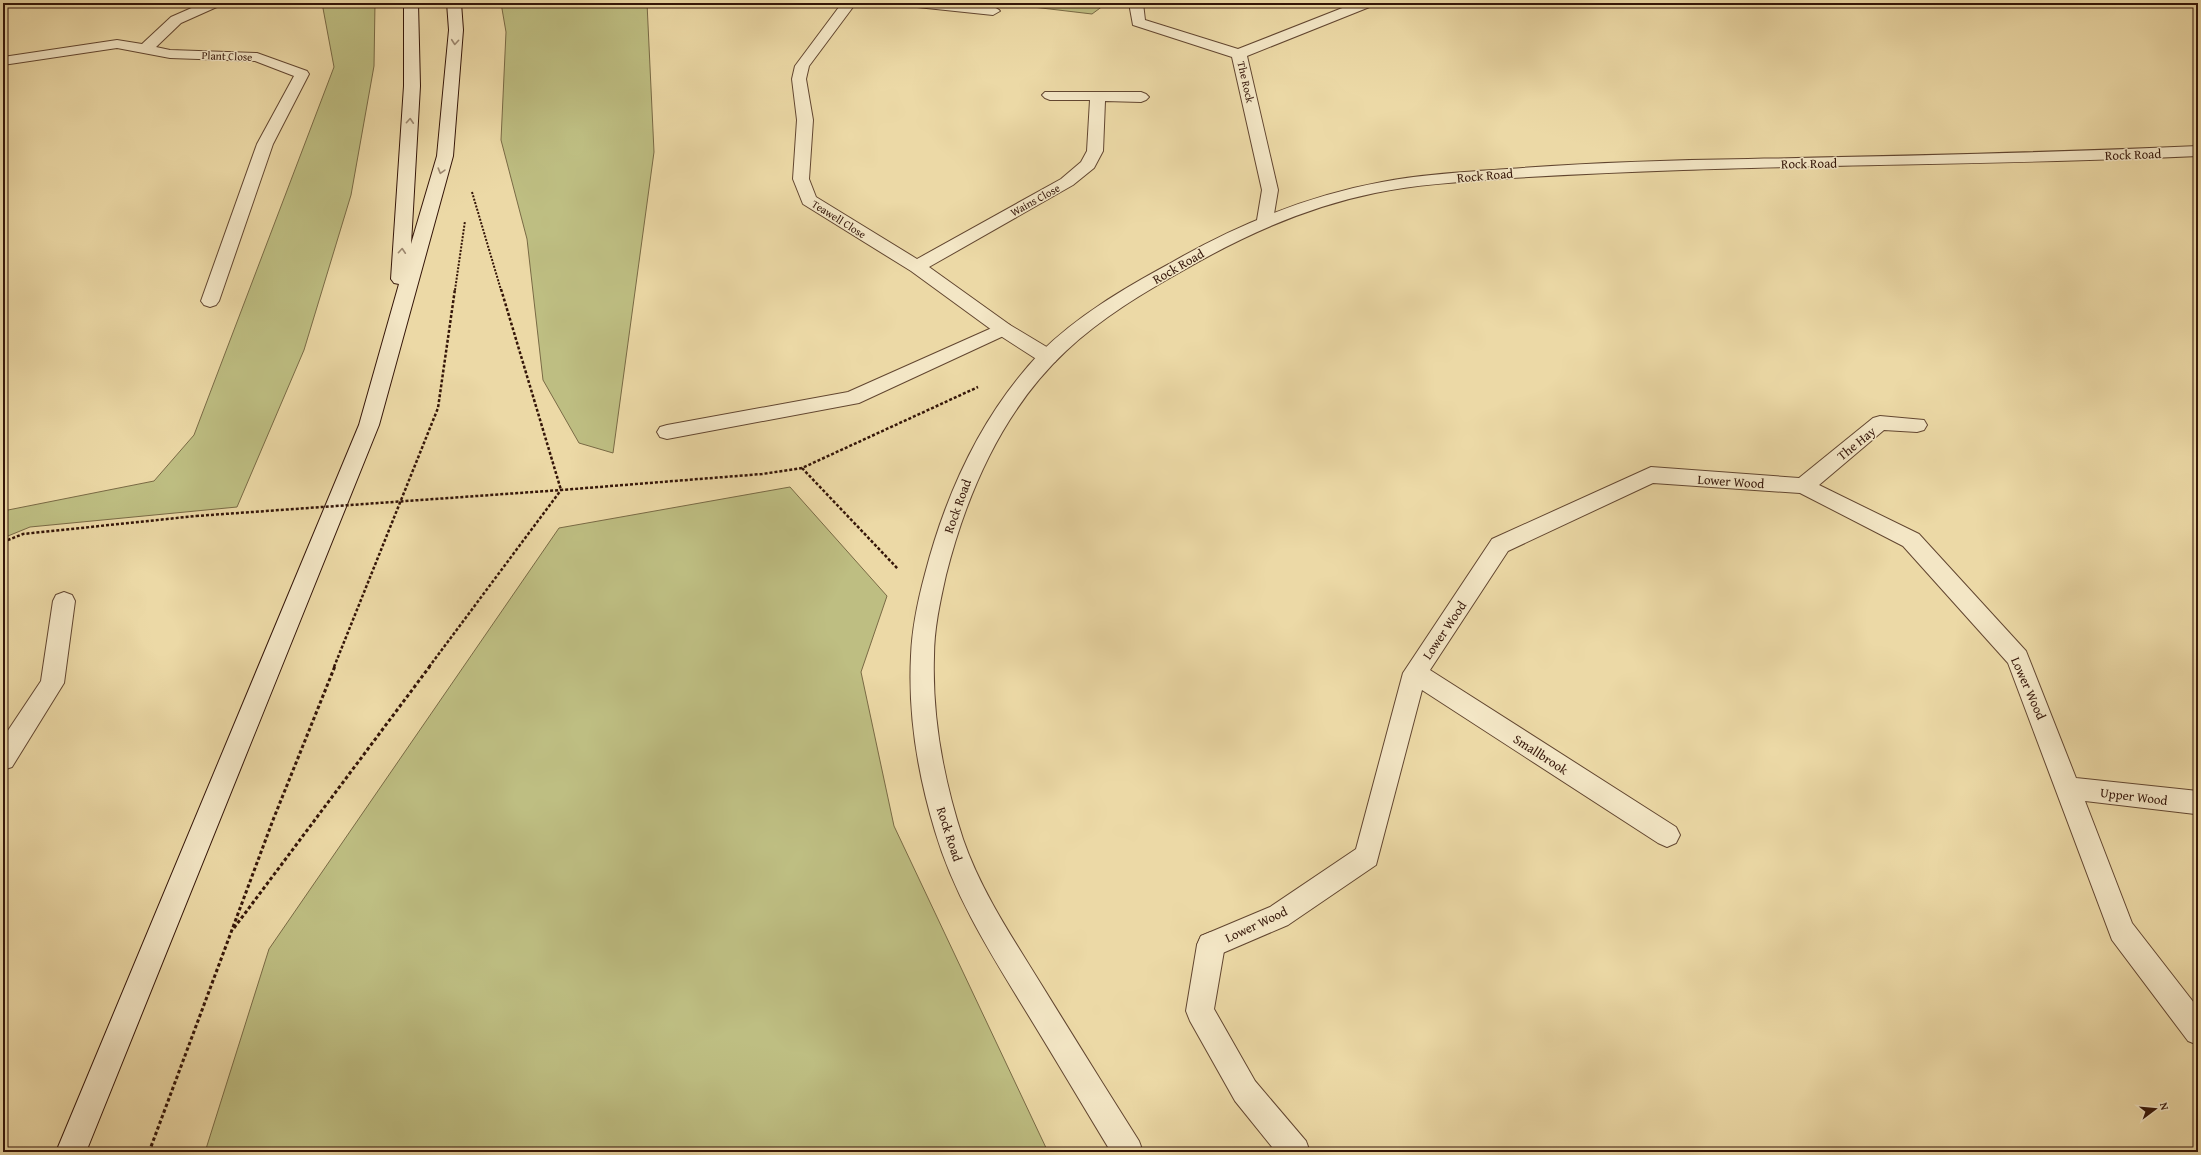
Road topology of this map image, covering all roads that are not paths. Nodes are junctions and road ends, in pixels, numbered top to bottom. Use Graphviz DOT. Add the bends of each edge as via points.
graph roads {
  1 [pos="214,3"];
  2 [pos="411,3"];
  3 [pos="454,3"];
  4 [pos="849,3"];
  5 [pos="917,3"];
  6 [pos="1136,3"];
  7 [pos="1367,3"];
  8 [pos="993,11"];
  9 [pos="146,48"];
  10 [pos="1239,54"];
  11 [pos="3,61"];
  12 [pos="1050,95"];
  13 [pos="1098,96"];
  14 [pos="1141,96"];
  15 [pos="2198,151"];
  16 [pos="1265,220"];
  17 [pos="917,266"];
  18 [pos="210,301"];
  19 [pos="398,318"];
  20 [pos="1003,329"];
  21 [pos="1048,357"];
  22 [pos="1917,425"];
  23 [pos="667,432"];
  24 [pos="1802,486"];
  25 [pos="64,601"];
  26 [pos="1415,673"];
  27 [pos="3,760"];
  28 [pos="2069,788"];
  29 [pos="2198,802"];
  30 [pos="1667,835"];
  31 [pos="2198,1031"];
  32 [pos="70,1152"];
  33 [pos="1128,1152"];
  34 [pos="1295,1152"];
  1 -- 9 [label="street" via="176,20"];
  19 -- 2 [label="street, one-way" via="412,86"];
  3 -- 19 [label="street, one-way" via="456,30 445,156"];
  4 -- 17 [label="street, Teawell Close" via="802,66 799,80 805,120 801,179 809,200"];
  5 -- 8 [label="street"];
  6 -- 10 [label="street" via="1138,22"];
  7 -- 10 [label="street, The Rock"];
  9 -- 11 [label="street, Plant Close" via="117,44"];
  9 -- 18 [label="street, Plant Close" via="170,54 256,57 302,74 265,144"];
  10 -- 16 [label="street, The Rock" via="1270,190"];
  12 -- 13 [label="street"];
  13 -- 14 [label="street"];
  13 -- 17 [label="street, Wains Close" via="1095,151 1088,165 1067,182"];
  15 -- 16 [label="street, Rock Road" via="1540,171 1400,183 1326,198"];
  16 -- 21 [label="street, Rock Road" via="1196,255 1129,295 1086,325"];
  17 -- 20 [label="street, Teawell Close"];
  19 -- 32 [label="street" via="369,425"];
  20 -- 21 [label="street, Teawell Close"];
  20 -- 23 [label="street" via="852,398"];
  21 -- 33 [label="street, Rock Road" via="1000,419 969,472 953,512 923,635 925,724 934,780 950,842 975,898 1005,952"];
  22 -- 24 [label="street, The Hay" via="1880,423"];
  24 -- 26 [label="street, Lower Wood" via="1651,475 1500,545"];
  24 -- 28 [label="street, Lower Wood" via="1911,540 2018,658"];
  25 -- 27 [label="street" via="52,682"];
  26 -- 30 [label="street, Smallbrook"];
  26 -- 34 [label="street, Lower Wood" via="1367,856 1279,916 1211,945 1200,1011 1245,1091"];
  28 -- 29 [label="street, Upper Wood"];
  28 -- 31 [label="street, Lower Wood" via="2122,930"];
}
